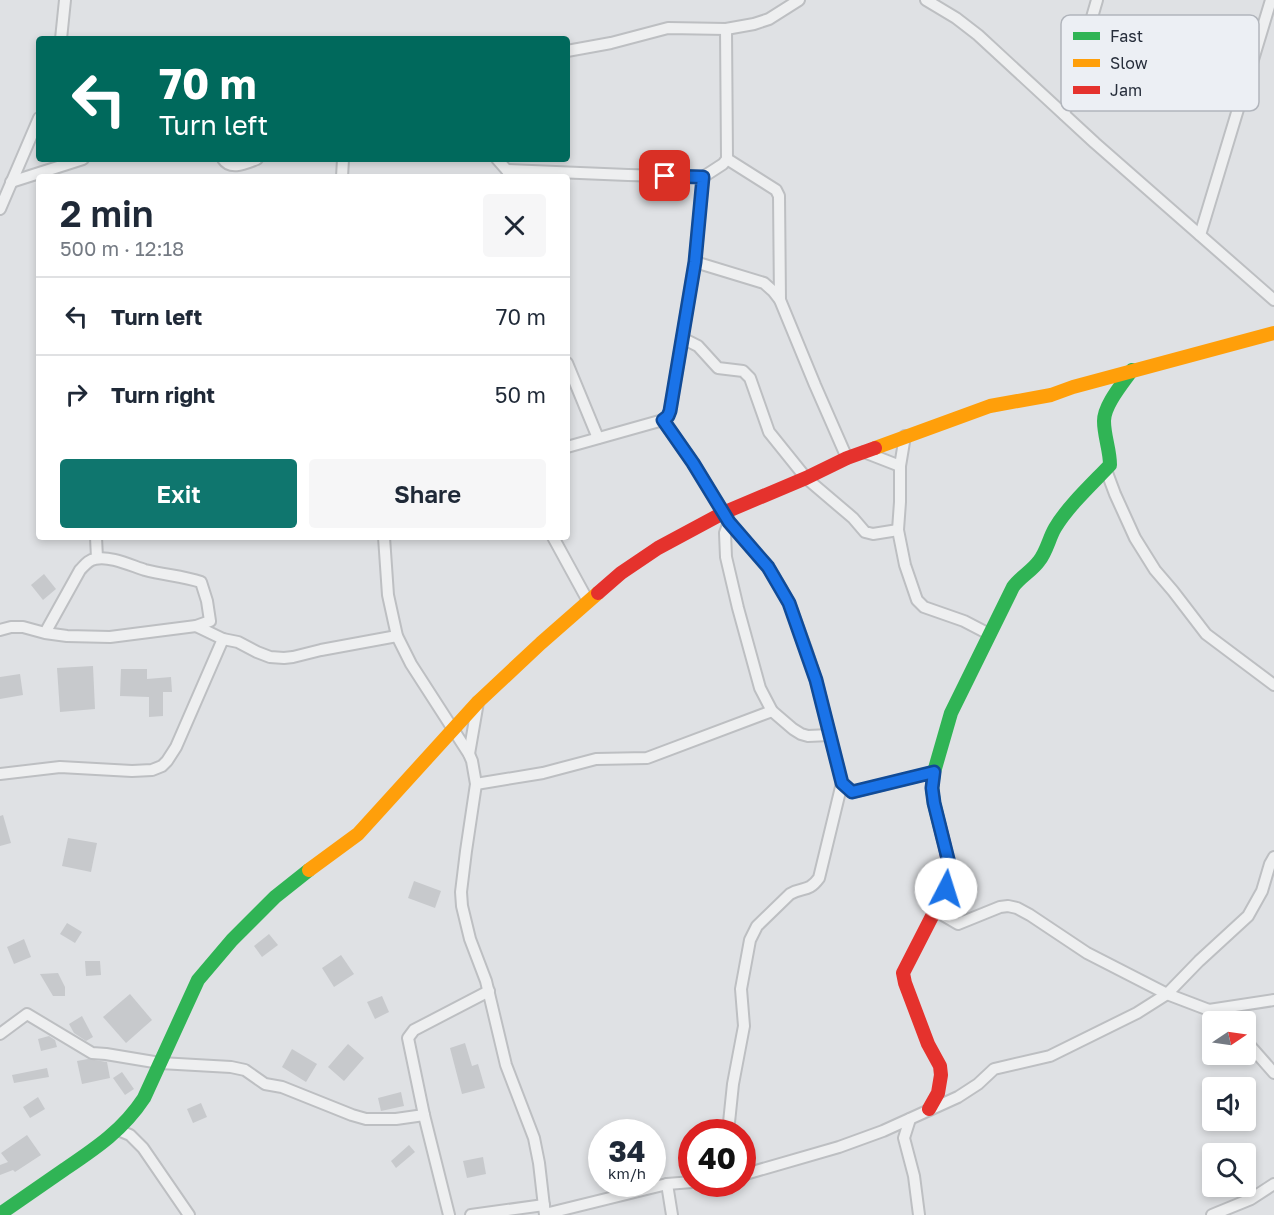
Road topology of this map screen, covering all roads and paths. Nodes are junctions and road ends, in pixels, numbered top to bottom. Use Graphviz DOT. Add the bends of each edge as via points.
graph roads {
  1 [pos="65,0"];
  2 [pos="799,0"];
  3 [pos="926,0"];
  4 [pos="1097,0"];
  5 [pos="1271,0"];
  6 [pos="1093,15"];
  7 [pos="726,29"];
  8 [pos="61,36"];
  9 [pos="1259,40"];
  10 [pos="570,50"];
  11 [pos="1065,111"];
  12 [pos="1238,111"];
  13 [pos="1064,114"];
  14 [pos="36,125"];
  15 [pos="727,159"];
  16 [pos="74,162"];
  17 [pos="225,162"];
  18 [pos="246,162"];
  19 [pos="500,162"];
  20 [pos="510,173"];
  21 [pos="36,174"];
  22 [pos="36,174"];
  23 [pos="569,174"];
  24 [pos="570,174"];
  25 [pos="703,177"];
  26 [pos="11,182"];
  27 [pos="0,209"];
  28 [pos="1200,236"];
  29 [pos="695,262"];
  30 [pos="780,300"];
  31 [pos="1274,300"];
  32 [pos="1274,333"];
  33 [pos="682,338"];
  34 [pos="570,370"];
  35 [pos="1132,370"];
  36 [pos="663,420"];
  37 [pos="905,436"];
  38 [pos="598,438"];
  39 [pos="570,446"];
  40 [pos="864,452"];
  41 [pos="847,458"];
  42 [pos="900,466"];
  43 [pos="1106,470"];
  44 [pos="806,478"];
  45 [pos="726,518"];
  46 [pos="898,530"];
  47 [pos="96,540"];
  48 [pos="384,540"];
  49 [pos="554,540"];
  50 [pos="97,558"];
  51 [pos="588,602"];
  52 [pos="196,626"];
  53 [pos="0,630"];
  54 [pos="45,633"];
  55 [pos="989,634"];
  56 [pos="397,636"];
  57 [pos="223,639"];
  58 [pos="1274,685"];
  59 [pos="478,702"];
  60 [pos="772,711"];
  61 [pos="453,728"];
  62 [pos="830,735"];
  63 [pos="470,754"];
  64 [pos="934,772"];
  65 [pos="0,774"];
  66 [pos="842,783"];
  67 [pos="476,784"];
  68 [pos="1274,857"];
  69 [pos="934,910"];
  70 [pos="489,991"];
  71 [pos="1167,994"];
  72 [pos="1274,1000"];
  73 [pos="1209,1010"];
  74 [pos="0,1034"];
  75 [pos="1256,1053"];
  76 [pos="160,1063"];
  77 [pos="1274,1073"];
  78 [pos="929,1109"];
  79 [pos="424,1114"];
  80 [pos="729,1119"];
  81 [pos="910,1119"];
  82 [pos="118,1130"];
  83 [pos="883,1131"];
  84 [pos="904,1138"];
  85 [pos="756,1171"];
  86 [pos="678,1183"];
  87 [pos="667,1184"];
  88 [pos="1274,1184"];
  89 [pos="545,1211"];
  90 [pos="0,1214"];
  91 [pos="189,1215"];
  92 [pos="449,1215"];
  93 [pos="471,1215"];
  94 [pos="672,1215"];
  95 [pos="919,1215"];
  96 [pos="1212,1215"];
  1 -- 8 [label="street"];
  2 -- 7 [label="street" via="765,21"];
  3 -- 13 [label="street" via="978,35"];
  4 -- 6 [label="street"];
  5 -- 9 [label="street"];
  7 -- 10 [label="street" via="668,28"];
  7 -- 15 [label="street"];
  11 -- 13 [label="street"];
  12 -- 28 [label="street"];
  13 -- 28 [label="street"];
  14 -- 26 [label="street"];
  15 -- 25 [label="street"];
  15 -- 30 [label="street" via="778,193"];
  16 -- 22 [label="street"];
  17 -- 18 [label="street" via="232,166"];
  19 -- 20 [label="street"];
  20 -- 23 [label="street"];
  21 -- 26 [label="street"];
  24 -- 25 [label="street"];
  25 -- 29 [label="street"];
  26 -- 27 [label="street"];
  28 -- 31 [label="street"];
  29 -- 30 [label="street" via="764,283"];
  29 -- 33 [label="street"];
  30 -- 41 [label="street"];
  32 -- 35 [label="street"];
  33 -- 36 [label="street" via="670,411"];
  33 -- 44 [label="street" via="698,346 718,368 743,371 750,378 769,432"];
  34 -- 38 [label="street"];
  35 -- 37 [label="street" via="1052,395 990,406"];
  35 -- 43 [label="street" via="1104,419 1111,460"];
  36 -- 38 [label="street"];
  36 -- 45 [label="street"];
  37 -- 40 [label="street"];
  37 -- 42 [label="street"];
  38 -- 39 [label="street"];
  40 -- 41 [label="street"];
  40 -- 42 [label="street"];
  41 -- 44 [label="street"];
  42 -- 46 [label="street"];
  43 -- 55 [label="street" via="1055,528 1038,562 1013,587"];
  43 -- 58 [label="street" via="1135,538 1155,570 1206,634"];
  44 -- 45 [label="street"];
  44 -- 46 [label="street" via="865,532"];
  45 -- 51 [label="street" via="658,548"];
  45 -- 60 [label="street" via="726,557 756,676"];
  45 -- 62 [label="street" via="768,567 789,603"];
  46 -- 55 [label="street" via="910,582 920,604"];
  47 -- 50 [label="street"];
  48 -- 56 [label="street" via="388,595"];
  49 -- 51 [label="street"];
  50 -- 52 [label="street" via="201,582 210,621"];
  50 -- 54 [label="street" via="80,570"];
  51 -- 59 [label="street"];
  52 -- 54 [label="street" via="110,637"];
  52 -- 57 [label="street"];
  53 -- 54 [label="street" via="23,627"];
  55 -- 64 [label="street" via="951,713"];
  56 -- 57 [label="street" via="284,658 270,657"];
  56 -- 61 [label="street"];
  57 -- 65 [label="street" via="176,747 162,766 132,771 60,767"];
  59 -- 61 [label="street"];
  59 -- 63 [label="street"];
  60 -- 62 [label="street" via="801,734"];
  60 -- 67 [label="street" via="647,758 596,759"];
  61 -- 63 [label="street"];
  61 -- 76 [label="street" via="358,834 291,883 231,940 198,980"];
  62 -- 66 [label="street"];
  63 -- 67 [label="street"];
  64 -- 66 [label="street" via="852,792"];
  64 -- 69 [label="street" via="934,803 950,875"];
  66 -- 80 [label="street" via="819,878 812,886 790,894 757,927 750,940 741,989 744,1026"];
  67 -- 70 [label="street" via="461,892 470,939"];
  68 -- 71 [label="street" via="1248,916"];
  69 -- 71 [label="street" via="958,924 1000,907 1017,908 1087,953"];
  69 -- 78 [label="street" via="903,973 928,1044 940,1066 938,1093"];
  70 -- 79 [label="street" via="409,1035"];
  70 -- 89 [label="street" via="506,1065 536,1147"];
  71 -- 73 [label="street"];
  71 -- 78 [label="street" via="1050,1056 994,1069 968,1091"];
  72 -- 73 [label="street"];
  74 -- 76 [label="street" via="27,1014 92,1053"];
  75 -- 77 [label="street"];
  76 -- 79 [label="street" via="244,1070 265,1084 366,1119"];
  76 -- 82 [label="street" via="144,1098"];
  78 -- 81 [label="street"];
  79 -- 92 [label="street"];
  81 -- 83 [label="street"];
  81 -- 84 [label="street"];
  82 -- 90 [label="street"];
  82 -- 91 [label="street" via="143,1148"];
  83 -- 84 [label="street"];
  83 -- 85 [label="street"];
  84 -- 95 [label="street"];
  86 -- 87 [label="street"];
  87 -- 89 [label="street"];
  87 -- 94 [label="street"];
  88 -- 96 [label="street" via="1251,1199"];
  89 -- 93 [label="street"];
}
